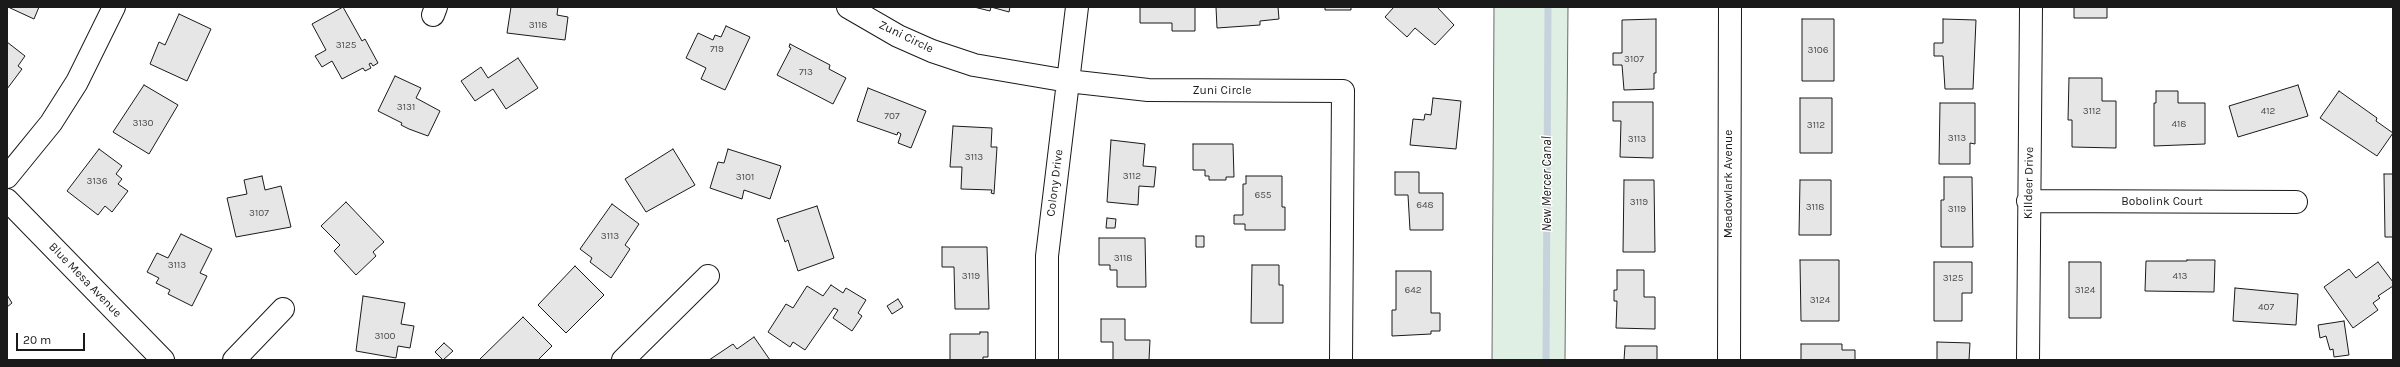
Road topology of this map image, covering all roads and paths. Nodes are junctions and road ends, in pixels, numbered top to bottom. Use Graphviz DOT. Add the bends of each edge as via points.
graph roads {
  1 [pos="114,7"];
  2 [pos="848,7"];
  3 [pos="1077,7"];
  4 [pos="1730,7"];
  5 [pos="2031,7"];
  6 [pos="1068,81"];
  7 [pos="7,177"];
  8 [pos="7,200"];
  9 [pos="2028,201"];
  10 [pos="2296,202"];
  11 [pos="708,276"];
  12 [pos="283,309"];
  13 [pos="163,360"];
  14 [pos="234,360"];
  15 [pos="623,360"];
  16 [pos="1047,360"];
  17 [pos="1342,360"];
  18 [pos="1729,360"];
  19 [pos="2028,360"];
  1 -- 7 [label="street" via="77,82 51,123"];
  2 -- 6 [label="street, Zuni Circle" via="898,36 932,51 974,64"];
  3 -- 6 [label="street, Colony Drive"];
  4 -- 18 [label="street, Meadowlark Avenue"];
  5 -- 9 [label="street, Killdeer Drive"];
  6 -- 16 [label="street, Colony Drive" via="1047,256"];
  6 -- 17 [label="street, Zuni Circle" via="1148,90 1343,91"];
  8 -- 13 [label="street, Blue Mesa Avenue"];
  9 -- 10 [label="street, Bobolink Court"];
  9 -- 19 [label="street, Killdeer Drive"];
  11 -- 15 [label="street"];
  12 -- 14 [label="street"];
}
